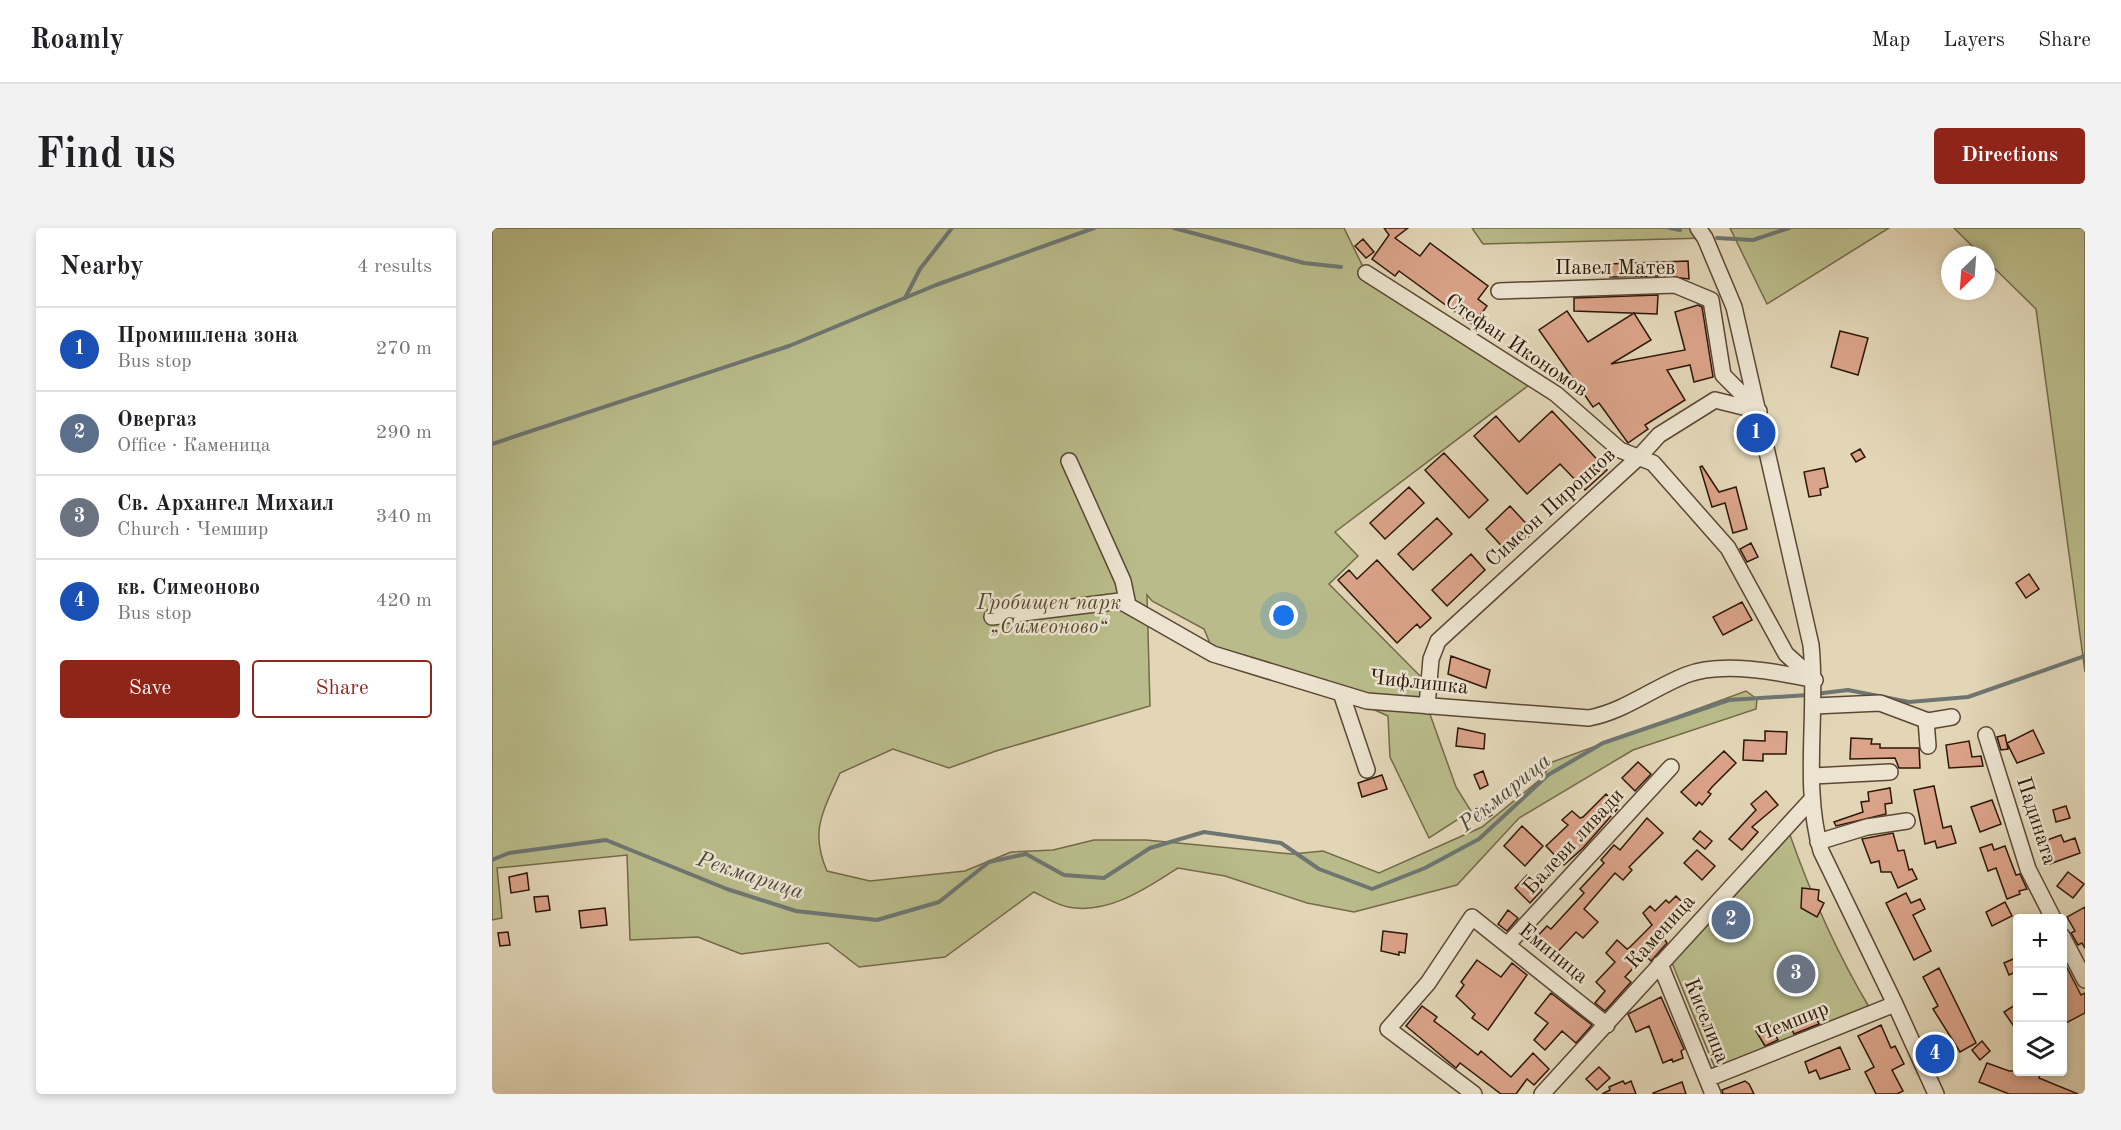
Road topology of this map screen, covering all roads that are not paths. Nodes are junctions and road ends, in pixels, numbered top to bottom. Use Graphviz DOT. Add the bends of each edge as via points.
graph roads {
  1 [pos="1698,228"];
  2 [pos="1366,273"];
  3 [pos="1498,291"];
  4 [pos="1759,411"];
  5 [pos="1639,457"];
  6 [pos="1069,461"];
  7 [pos="1128,605"];
  8 [pos="992,617"];
  9 [pos="1815,682"];
  10 [pos="1341,693"];
  11 [pos="1814,704"];
  12 [pos="1426,706"];
  13 [pos="1952,717"];
  14 [pos="1926,720"];
  15 [pos="1986,735"];
  16 [pos="1928,746"];
  17 [pos="1671,767"];
  18 [pos="1367,770"];
  19 [pos="1890,772"];
  20 [pos="1813,776"];
  21 [pos="1812,799"];
  22 [pos="1907,820"];
  23 [pos="1818,842"];
  24 [pos="2051,914"];
  25 [pos="1507,945"];
  26 [pos="2067,946"];
  27 [pos="1660,964"];
  28 [pos="2085,980"];
  29 [pos="1895,1004"];
  30 [pos="1607,1024"];
  31 [pos="1707,1079"];
  32 [pos="1474,1094"];
  33 [pos="1542,1094"];
  34 [pos="1713,1094"];
  35 [pos="1936,1094"];
  1 -- 4 [label="street" via="1734,307"];
  2 -- 5 [label="street, Стефан Икономов" via="1556,394 1620,450"];
  3 -- 4 [label="street, Павел Матев" via="1675,285 1711,300 1723,375"];
  4 -- 5 [label="street, Симеон Пиронков" via="1715,400 1659,435"];
  4 -- 9 [label="street" via="1811,645"];
  5 -- 9 [label="street, Стефан Икономов" via="1653,463 1728,548 1786,654"];
  5 -- 12 [label="street, Симеон Пиронков" via="1438,641 1431,659"];
  6 -- 7 [label="street" via="1123,581"];
  7 -- 8 [label="street, Чифлишка" via="1120,601"];
  7 -- 10 [label="street, Чифлишка" via="1213,654"];
  9 -- 11 [label="street"];
  9 -- 12 [label="street, Чифлишка" via="1771,671 1720,669 1688,674 1607,715 1589,718"];
  10 -- 12 [label="street, Чифлишка" via="1367,701"];
  10 -- 18 [label="street"];
  11 -- 14 [label="street" via="1880,703"];
  11 -- 20 [label="street"];
  13 -- 14 [label="street"];
  14 -- 16 [label="street"];
  15 -- 24 [label="street, Падината" via="2028,869"];
  17 -- 25 [label="street, Балеви ливади"];
  19 -- 20 [label="street"];
  20 -- 21 [label="street"];
  21 -- 23 [label="street"];
  21 -- 27 [label="street, Каменица"];
  22 -- 23 [label="street"];
  23 -- 29 [label="street"];
  25 -- 30 [label="street, Еминица"];
  25 -- 32 [label="street, Еминица" via="1472,917 1428,983 1388,1029"];
  26 -- 28 [label="street"];
  27 -- 30 [label="street, Каменица"];
  27 -- 31 [label="street, Киселица"];
  29 -- 31 [label="street, Чемшир"];
  29 -- 35 [label="street"];
  30 -- 33 [label="street, Каменица"];
  31 -- 34 [label="street, Киселица"];
}
